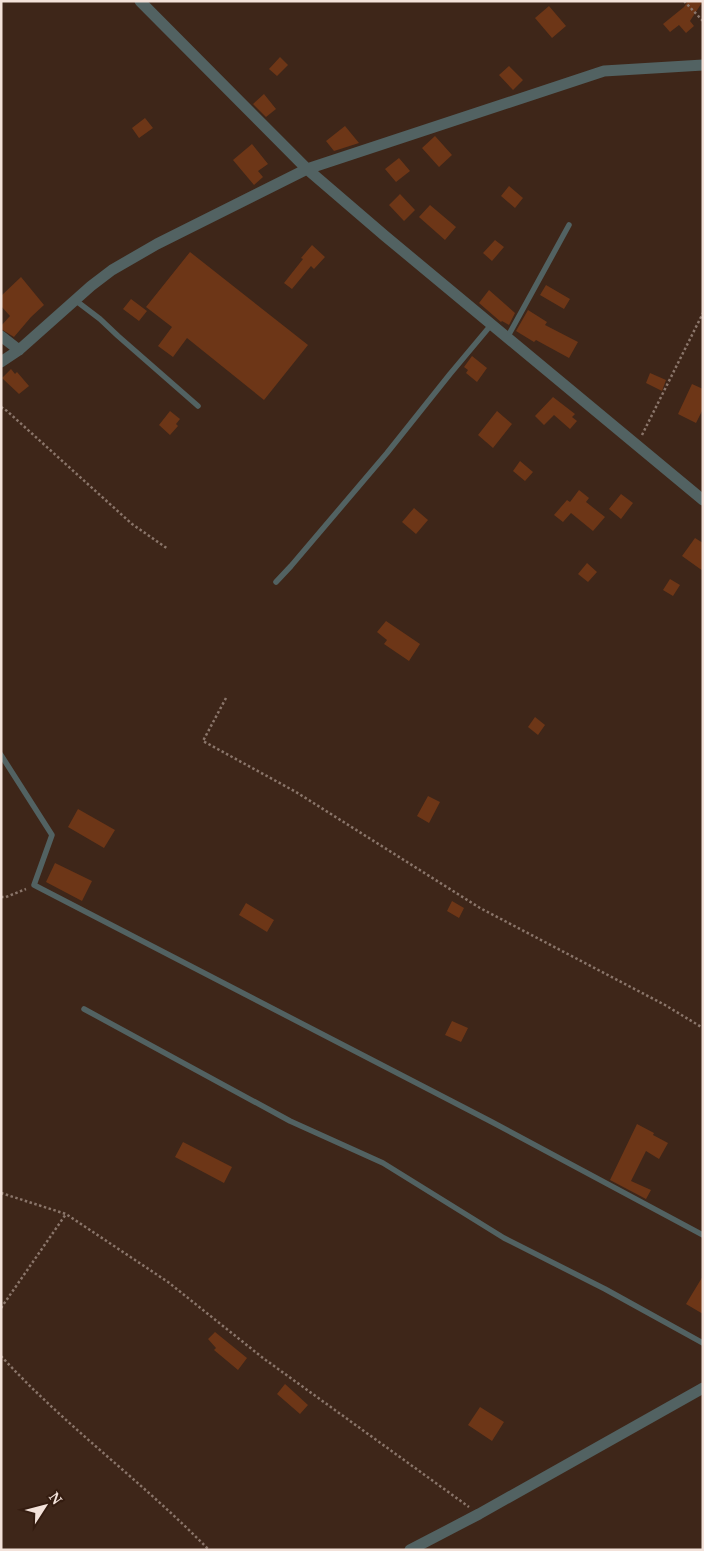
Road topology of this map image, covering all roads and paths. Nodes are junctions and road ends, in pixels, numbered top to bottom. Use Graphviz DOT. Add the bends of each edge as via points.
graph roads {
  1 [pos="140,1"];
  2 [pos="684,1"];
  3 [pos="703,21"];
  4 [pos="703,65"];
  5 [pos="307,169"];
  6 [pos="569,225"];
  7 [pos="75,300"];
  8 [pos="703,312"];
  9 [pos="491,325"];
  10 [pos="1,336"];
  11 [pos="507,338"];
  12 [pos="18,350"];
  13 [pos="1,362"];
  14 [pos="198,406"];
  15 [pos="1,407"];
  16 [pos="637,446"];
  17 [pos="703,500"];
  18 [pos="168,550"];
  19 [pos="276,582"];
  20 [pos="226,698"];
  21 [pos="1,755"];
  22 [pos="34,885"];
  23 [pos="1,897"];
  24 [pos="84,1009"];
  25 [pos="703,1028"];
  26 [pos="1,1194"];
  27 [pos="66,1214"];
  28 [pos="703,1235"];
  29 [pos="1,1308"];
  30 [pos="703,1343"];
  31 [pos="1,1356"];
  32 [pos="703,1388"];
  33 [pos="479,1514"];
  34 [pos="209,1550"];
  35 [pos="410,1550"];
  1 -- 5 [label="street"];
  2 -- 3 [label="path"];
  4 -- 5 [label="street" via="604,71"];
  5 -- 7 [label="street" via="157,244 112,270"];
  5 -- 9 [label="street"];
  6 -- 11 [label="lane"];
  7 -- 12 [label="street"];
  7 -- 14 [label="lane"];
  8 -- 16 [label="path"];
  9 -- 11 [label="street"];
  9 -- 19 [label="lane" via="388,453"];
  10 -- 12 [label="street"];
  11 -- 16 [label="street"];
  12 -- 13 [label="street"];
  15 -- 18 [label="path" via="132,524"];
  16 -- 17 [label="street"];
  20 -- 25 [label="path" via="203,741 296,792 480,908"];
  21 -- 22 [label="lane" via="52,835"];
  22 -- 23 [label="path"];
  22 -- 28 [label="lane"];
  24 -- 30 [label="lane" via="290,1121 383,1163 504,1238"];
  26 -- 27 [label="path"];
  27 -- 29 [label="path"];
  27 -- 33 [label="path" via="168,1282 263,1358"];
  31 -- 34 [label="path" via="29,1386"];
  32 -- 33 [label="street"];
  33 -- 35 [label="street"];
}
